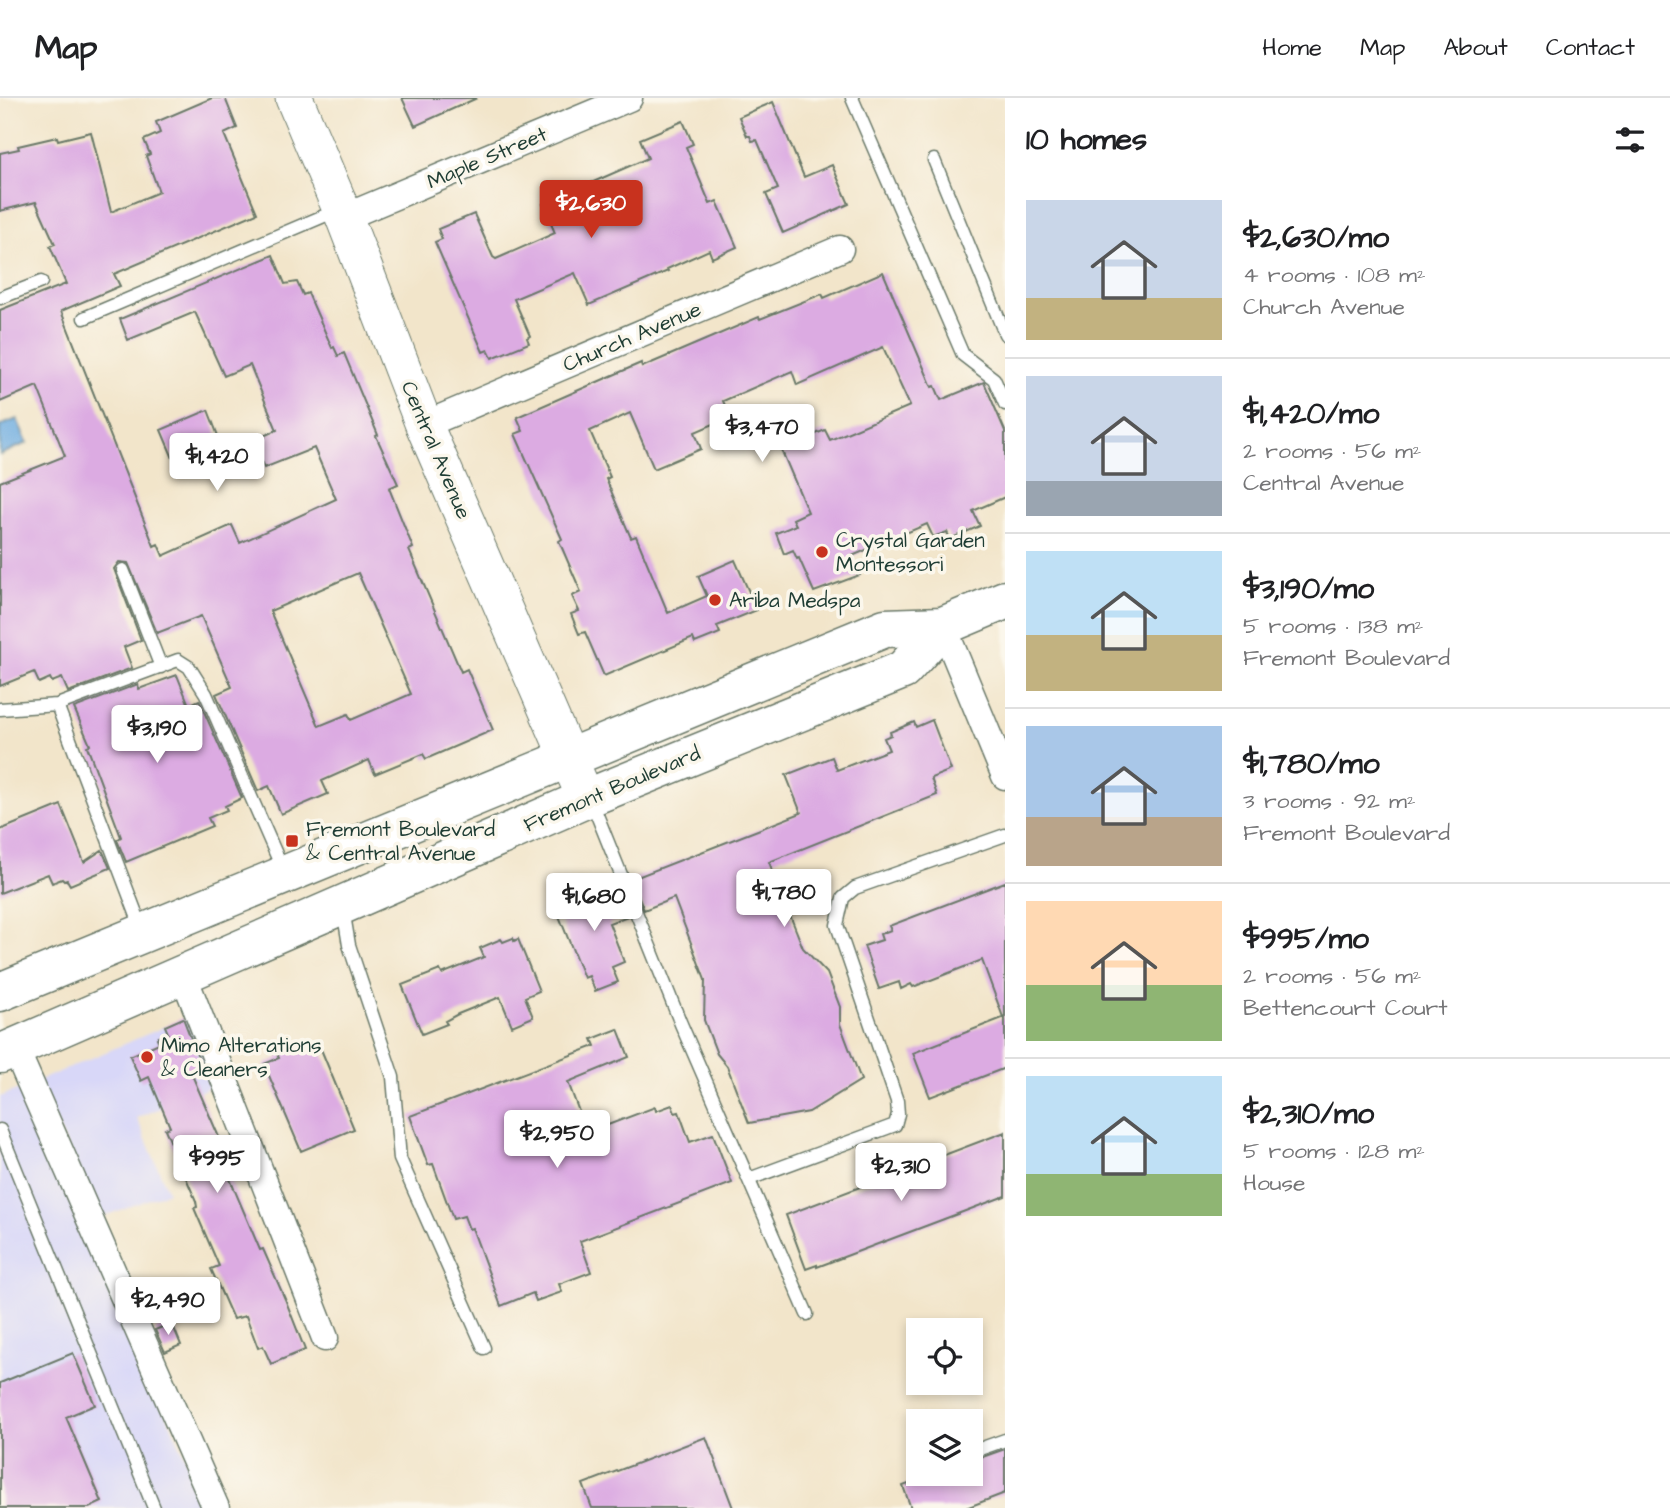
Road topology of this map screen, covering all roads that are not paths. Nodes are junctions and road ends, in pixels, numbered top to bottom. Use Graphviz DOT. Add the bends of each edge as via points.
graph roads {
  1 [pos="294,98"];
  2 [pos="629,98"];
  3 [pos="852,98"];
  4 [pos="934,160"];
  5 [pos="343,213"];
  6 [pos="840,249"];
  7 [pos="41,282"];
  8 [pos="0,298"];
  9 [pos="84,318"];
  10 [pos="1005,334"];
  11 [pos="1005,404"];
  12 [pos="424,425"];
  13 [pos="123,570"];
  14 [pos="1005,600"];
  15 [pos="943,626"];
  16 [pos="161,667"];
  17 [pos="57,705"];
  18 [pos="0,709"];
  19 [pos="568,757"];
  20 [pos="1005,776"];
  21 [pos="588,798"];
  22 [pos="1005,835"];
  23 [pos="285,874"];
  24 [pos="343,905"];
  25 [pos="144,933"];
  26 [pos="183,974"];
  27 [pos="0,992"];
  28 [pos="7,1051"];
  29 [pos="0,1130"];
  30 [pos="4,1153"];
  31 [pos="749,1179"];
  32 [pos="807,1314"];
  33 [pos="325,1338"];
  34 [pos="484,1348"];
  35 [pos="1005,1440"];
  36 [pos="983,1448"];
  37 [pos="154,1508"];
  38 [pos="216,1508"];
  1 -- 5 [label="main road, Central Avenue"];
  2 -- 5 [label="street, Maple Street"];
  3 -- 11 [label="lane" via="963,355 994,379"];
  4 -- 10 [label="lane"];
  5 -- 9 [label="lane"];
  5 -- 12 [label="main road, Central Avenue"];
  6 -- 12 [label="street, Church Avenue"];
  7 -- 8 [label="lane"];
  12 -- 19 [label="main road, Central Avenue"];
  13 -- 16 [label="lane"];
  14 -- 15 [label="main road, Fremont Boulevard"];
  15 -- 19 [label="main road, Fremont Boulevard" via="885,628"];
  15 -- 20 [label="street"];
  15 -- 21 [label="main road, Fremont Boulevard" via="903,670"];
  16 -- 17 [label="lane"];
  16 -- 23 [label="lane" via="178,660 189,667 206,694"];
  17 -- 18 [label="lane"];
  17 -- 25 [label="lane"];
  19 -- 21 [label="main road, Central Avenue"];
  19 -- 23 [label="main road, Fremont Boulevard"];
  21 -- 24 [label="main road, Fremont Boulevard"];
  21 -- 31 [label="lane"];
  22 -- 31 [label="lane" via="855,888 843,898 837,925 897,1101 895,1125"];
  23 -- 25 [label="main road, Fremont Boulevard"];
  24 -- 26 [label="main road, Fremont Boulevard"];
  24 -- 34 [label="lane" via="349,945 393,1077 400,1159"];
  25 -- 27 [label="main road, Fremont Boulevard"];
  26 -- 28 [label="main road, Fremont Boulevard"];
  26 -- 33 [label="street"];
  28 -- 38 [label="street"];
  29 -- 30 [label="lane"];
  30 -- 37 [label="lane"];
  31 -- 32 [label="lane"];
  35 -- 36 [label="lane"];
}
